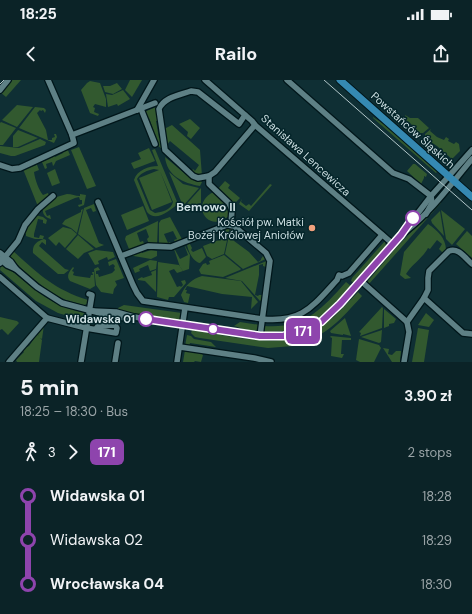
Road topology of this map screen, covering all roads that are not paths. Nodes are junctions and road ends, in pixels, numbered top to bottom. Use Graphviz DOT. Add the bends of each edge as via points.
graph roads {
  1 [pos="8,80"];
  2 [pos="48,80"];
  3 [pos="154,80"];
  4 [pos="205,80"];
  5 [pos="287,80"];
  6 [pos="340,80"];
  7 [pos="0,90"];
  8 [pos="155,103"];
  9 [pos="139,110"];
  10 [pos="245,115"];
  11 [pos="255,125"];
  12 [pos="72,135"];
  13 [pos="155,144"];
  14 [pos="472,150"];
  15 [pos="472,159"];
  16 [pos="0,165"];
  17 [pos="209,176"];
  18 [pos="451,179"];
  19 [pos="53,196"];
  20 [pos="431,196"];
  21 [pos="472,197"];
  22 [pos="98,202"];
  23 [pos="426,214"];
  24 [pos="231,224"];
  25 [pos="382,235"];
  26 [pos="401,235"];
  27 [pos="393,244"];
  28 [pos="0,253"];
  29 [pos="121,256"];
  30 [pos="2,260"];
  31 [pos="472,264"];
  32 [pos="0,277"];
  33 [pos="361,281"];
  34 [pos="89,294"];
  35 [pos="424,298"];
  36 [pos="185,308"];
  37 [pos="91,311"];
  38 [pos="47,318"];
  39 [pos="262,319"];
  40 [pos="407,322"];
  41 [pos="183,325"];
  42 [pos="86,328"];
  43 [pos="96,330"];
  44 [pos="472,334"];
  45 [pos="260,336"];
  46 [pos="118,343"];
  47 [pos="180,347"];
  48 [pos="9,362"];
  49 [pos="81,362"];
  50 [pos="115,362"];
  51 [pos="177,362"];
  52 [pos="271,362"];
  53 [pos="404,362"];
  1 -- 7 [label="street"];
  2 -- 12 [label="street"];
  3 -- 9 [label="street"];
  4 -- 10 [label="street, Stanisława Lencewicza"];
  5 -- 20 [label="street" via="393,173 410,179"];
  6 -- 18 [label="main road, Powstańców Śląskich"];
  8 -- 9 [label="street"];
  9 -- 12 [label="street"];
  9 -- 13 [label="street"];
  10 -- 11 [label="street, Stanisława Lencewicza"];
  10 -- 17 [label="street" via="239,124 194,91 168,100 160,106 165,150 193,176"];
  11 -- 17 [label="street" via="216,172"];
  11 -- 25 [label="street, Stanisława Lencewicza"];
  12 -- 16 [label="street" via="74,143 20,168 12,169"];
  14 -- 18 [label="street"];
  15 -- 18 [label="street"];
  17 -- 24 [label="street" via="209,184 231,206"];
  18 -- 20 [label="street"];
  18 -- 21 [label="main road, Powstańców Śląskich"];
  18 -- 23 [label="street"];
  19 -- 30 [label="street" via="25,225 18,240"];
  20 -- 23 [label="street" via="432,203"];
  20 -- 26 [label="street"];
  22 -- 29 [label="street"];
  23 -- 26 [label="street"];
  24 -- 29 [label="street" via="172,247 148,246"];
  24 -- 39 [label="street" via="269,257 270,269"];
  25 -- 27 [label="street, Stanisława Lencewicza"];
  25 -- 39 [label="street" via="349,273 339,275 308,310 297,316 278,320"];
  26 -- 27 [label="street"];
  27 -- 33 [label="street"];
  28 -- 30 [label="street"];
  29 -- 36 [label="street" via="137,294 143,301"];
  30 -- 37 [label="street" via="52,297 73,307"];
  31 -- 35 [label="street" via="458,251 449,251 430,271 428,290"];
  32 -- 38 [label="street"];
  33 -- 40 [label="street"];
  33 -- 45 [label="street" via="331,314 311,328 292,334"];
  34 -- 37 [label="street" via="92,295"];
  35 -- 40 [label="street"];
  35 -- 44 [label="street" via="463,333"];
  36 -- 39 [label="street"];
  36 -- 41 [label="street"];
  37 -- 41 [label="street" via="116,312"];
  37 -- 42 [label="street"];
  38 -- 42 [label="street"];
  38 -- 48 [label="street"];
  39 -- 45 [label="street"];
  40 -- 53 [label="street" via="409,332"];
  41 -- 45 [label="street"];
  41 -- 47 [label="street"];
  42 -- 43 [label="street"];
  42 -- 49 [label="street"];
  46 -- 50 [label="street"];
  47 -- 51 [label="street"];
  47 -- 52 [label="street"];
}
